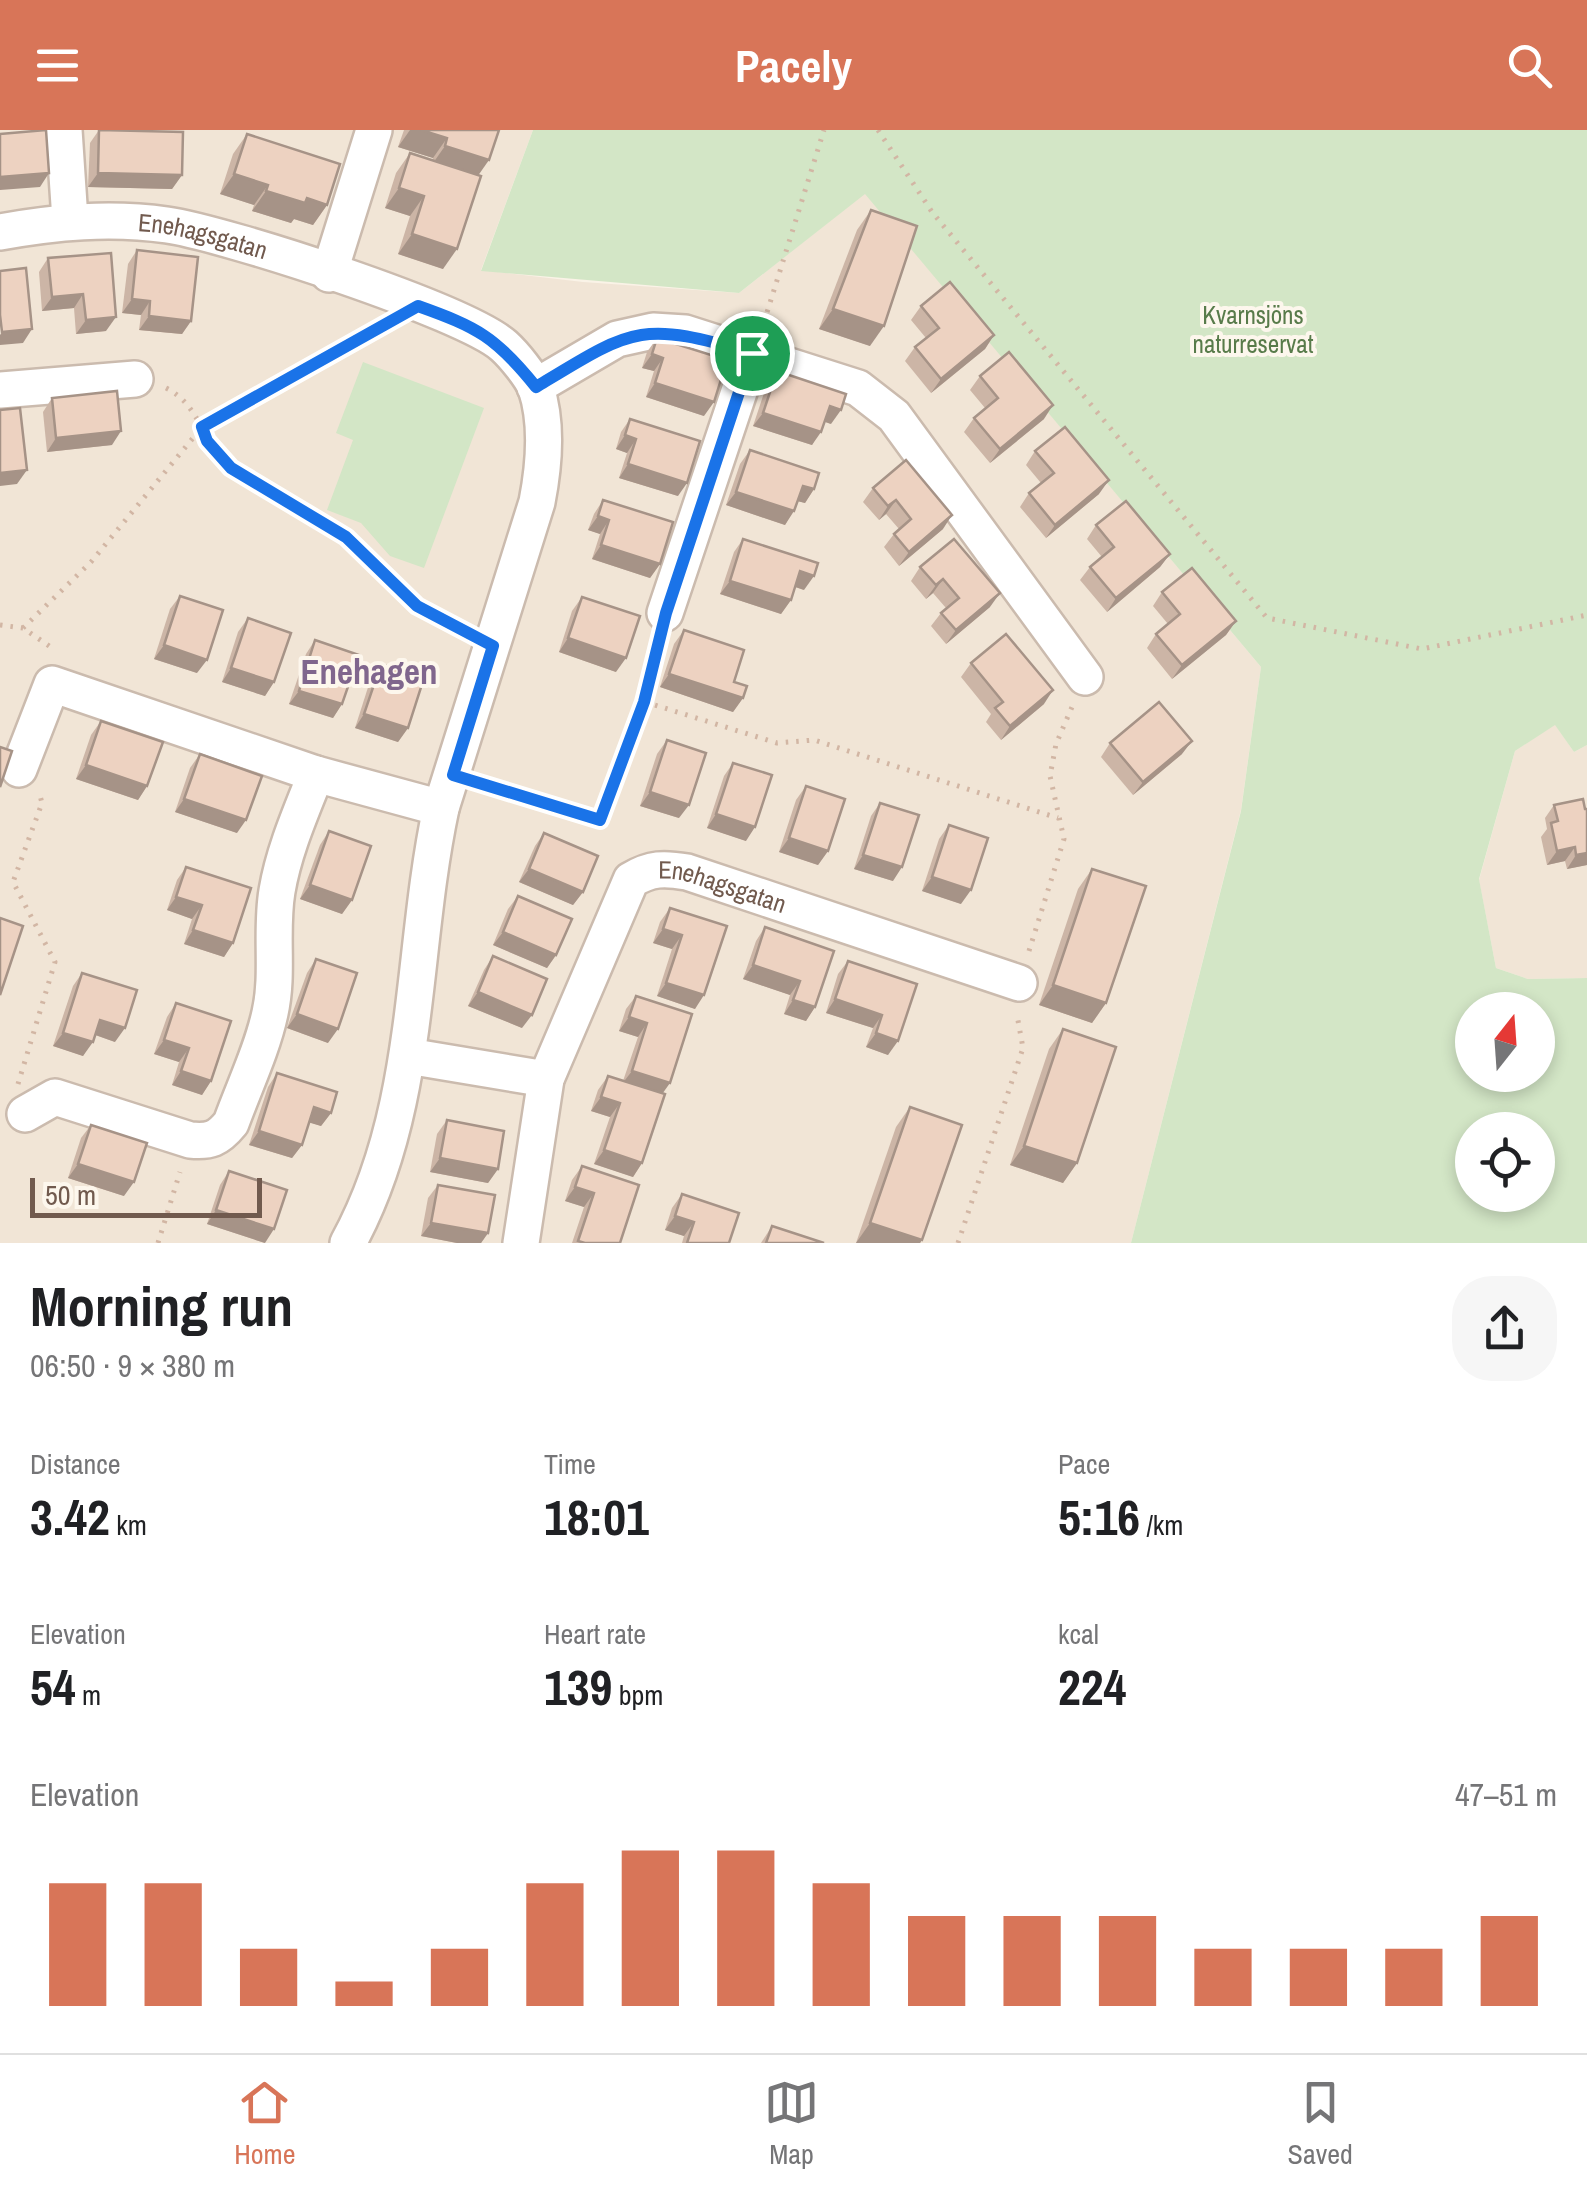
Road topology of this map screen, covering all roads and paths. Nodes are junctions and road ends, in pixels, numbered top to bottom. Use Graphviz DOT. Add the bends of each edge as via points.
graph roads {
  1 [pos="64,130"];
  2 [pos="374,130"];
  3 [pos="824,130"];
  4 [pos="878,130"];
  5 [pos="70,220"];
  6 [pos="0,232"];
  7 [pos="329,274"];
  8 [pos="418,306"];
  9 [pos="752,353"];
  10 [pos="134,379"];
  11 [pos="536,387"];
  12 [pos="0,390"];
  13 [pos="202,427"];
  14 [pos="666,613"];
  15 [pos="1587,615"];
  16 [pos="0,626"];
  17 [pos="22,628"];
  18 [pos="493,646"];
  19 [pos="1085,677"];
  20 [pos="52,684"];
  21 [pos="644,702"];
  22 [pos="19,769"];
  23 [pos="316,774"];
  24 [pos="447,791"];
  25 [pos="1060,819"];
  26 [pos="1019,983"];
  27 [pos="408,1056"];
  28 [pos="546,1079"];
  29 [pos="25,1114"];
  30 [pos="190,1140"];
  31 [pos="158,1243"];
  32 [pos="348,1243"];
  33 [pos="521,1243"];
  1 -- 5 [label="street"];
  2 -- 7 [label="street"];
  3 -- 9 [label="path"];
  4 -- 15 [label="path" via="932,212 1267,618 1422,649"];
  5 -- 6 [label="street, Enehagsgatan"];
  5 -- 7 [label="street, Enehagsgatan" via="168,225"];
  7 -- 8 [label="street, Enehagsgatan"];
  8 -- 11 [label="street, Enehagsgatan" via="503,346"];
  8 -- 13 [label="path"];
  9 -- 11 [label="street" via="653,331 616,339"];
  9 -- 14 [label="street"];
  9 -- 19 [label="street" via="858,388 894,416"];
  10 -- 12 [label="street"];
  10 -- 13 [label="path" via="184,398"];
  11 -- 18 [label="street" via="545,456 538,502"];
  13 -- 17 [label="path" via="91,562"];
  13 -- 18 [label="path" via="231,468 346,537 417,606"];
  14 -- 21 [label="path"];
  16 -- 17 [label="path"];
  17 -- 20 [label="path" via="56,650"];
  18 -- 24 [label="street"];
  20 -- 22 [label="street"];
  20 -- 23 [label="street"];
  21 -- 24 [label="path" via="600,820"];
  21 -- 25 [label="path" via="777,743 814,740"];
  22 -- 29 [label="path" via="32,774 42,802 13,882 55,962 16,1078"];
  23 -- 24 [label="street"];
  23 -- 30 [label="street" via="277,891 269,1016 231,1122 209,1142"];
  24 -- 27 [label="street" via="431,854"];
  26 -- 28 [label="street, Enehagsgatan" via="687,872 647,870 631,880"];
  27 -- 28 [label="street"];
  27 -- 32 [label="street" via="380,1174"];
  28 -- 33 [label="street, Enehagsgatan"];
  29 -- 30 [label="street" via="54,1097"];
  30 -- 31 [label="path"];
}
